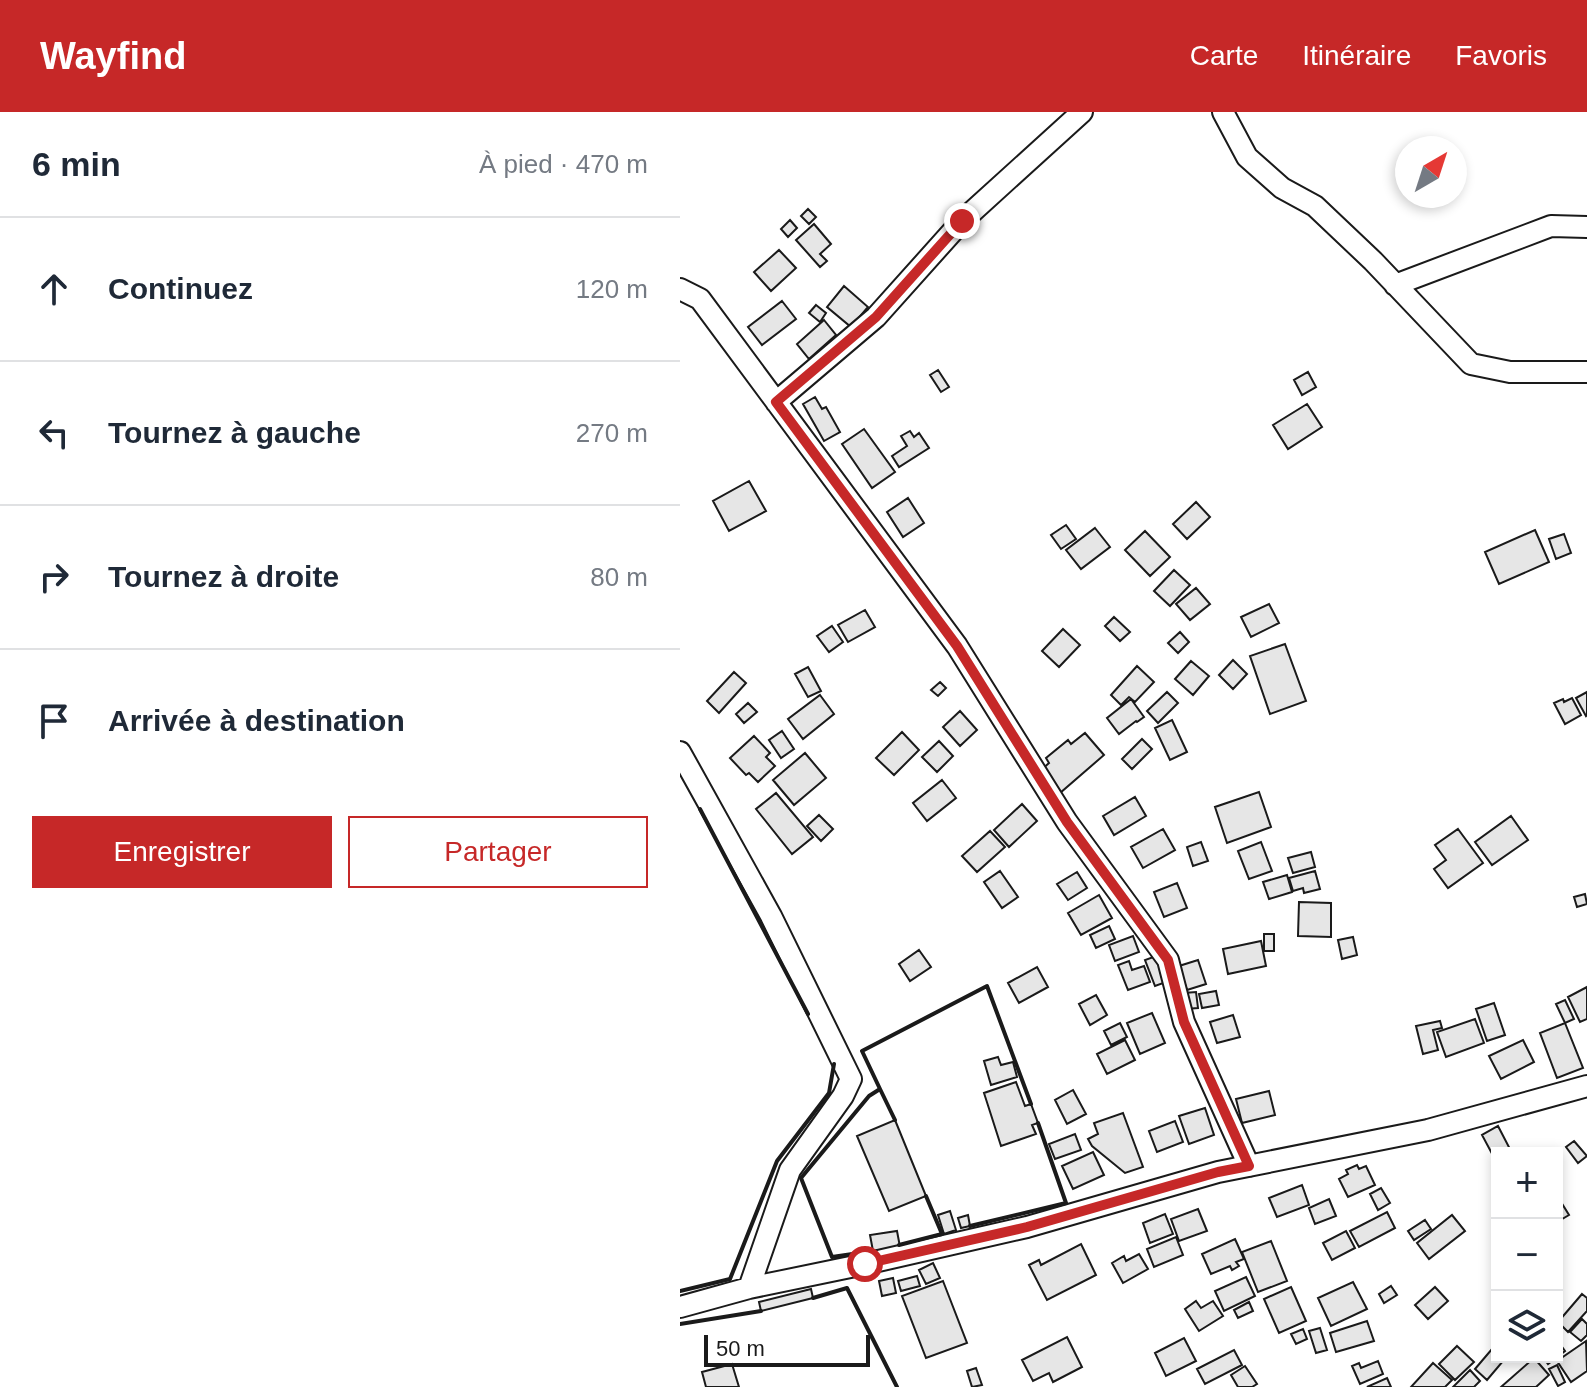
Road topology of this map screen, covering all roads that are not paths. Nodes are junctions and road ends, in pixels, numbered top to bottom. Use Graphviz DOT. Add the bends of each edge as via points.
graph roads {
  1 [pos="1082,112"];
  2 [pos="1223,112"];
  3 [pos="1587,227"];
  4 [pos="1395,285"];
  5 [pos="680,289"];
  6 [pos="1587,372"];
  7 [pos="776,402"];
  8 [pos="680,752"];
  9 [pos="1587,1086"];
  10 [pos="1249,1166"];
  11 [pos="749,1288"];
  12 [pos="680,1307"];
  1 -- 7 [label="street" via="962,221 876,317"];
  2 -- 4 [label="street" via="1247,157 1282,188 1315,206"];
  3 -- 4 [label="street" via="1551,226"];
  4 -- 6 [label="street" via="1471,364 1510,372"];
  5 -- 7 [label="street" via="700,299"];
  7 -- 10 [label="street" via="957,646 1067,822 1168,960 1184,1022"];
  8 -- 11 [label="street" via="771,916 851,1079 790,1170"];
  9 -- 10 [label="street" via="1428,1130"];
  10 -- 11 [label="street" via="1027,1227"];
  11 -- 12 [label="street"];
}
